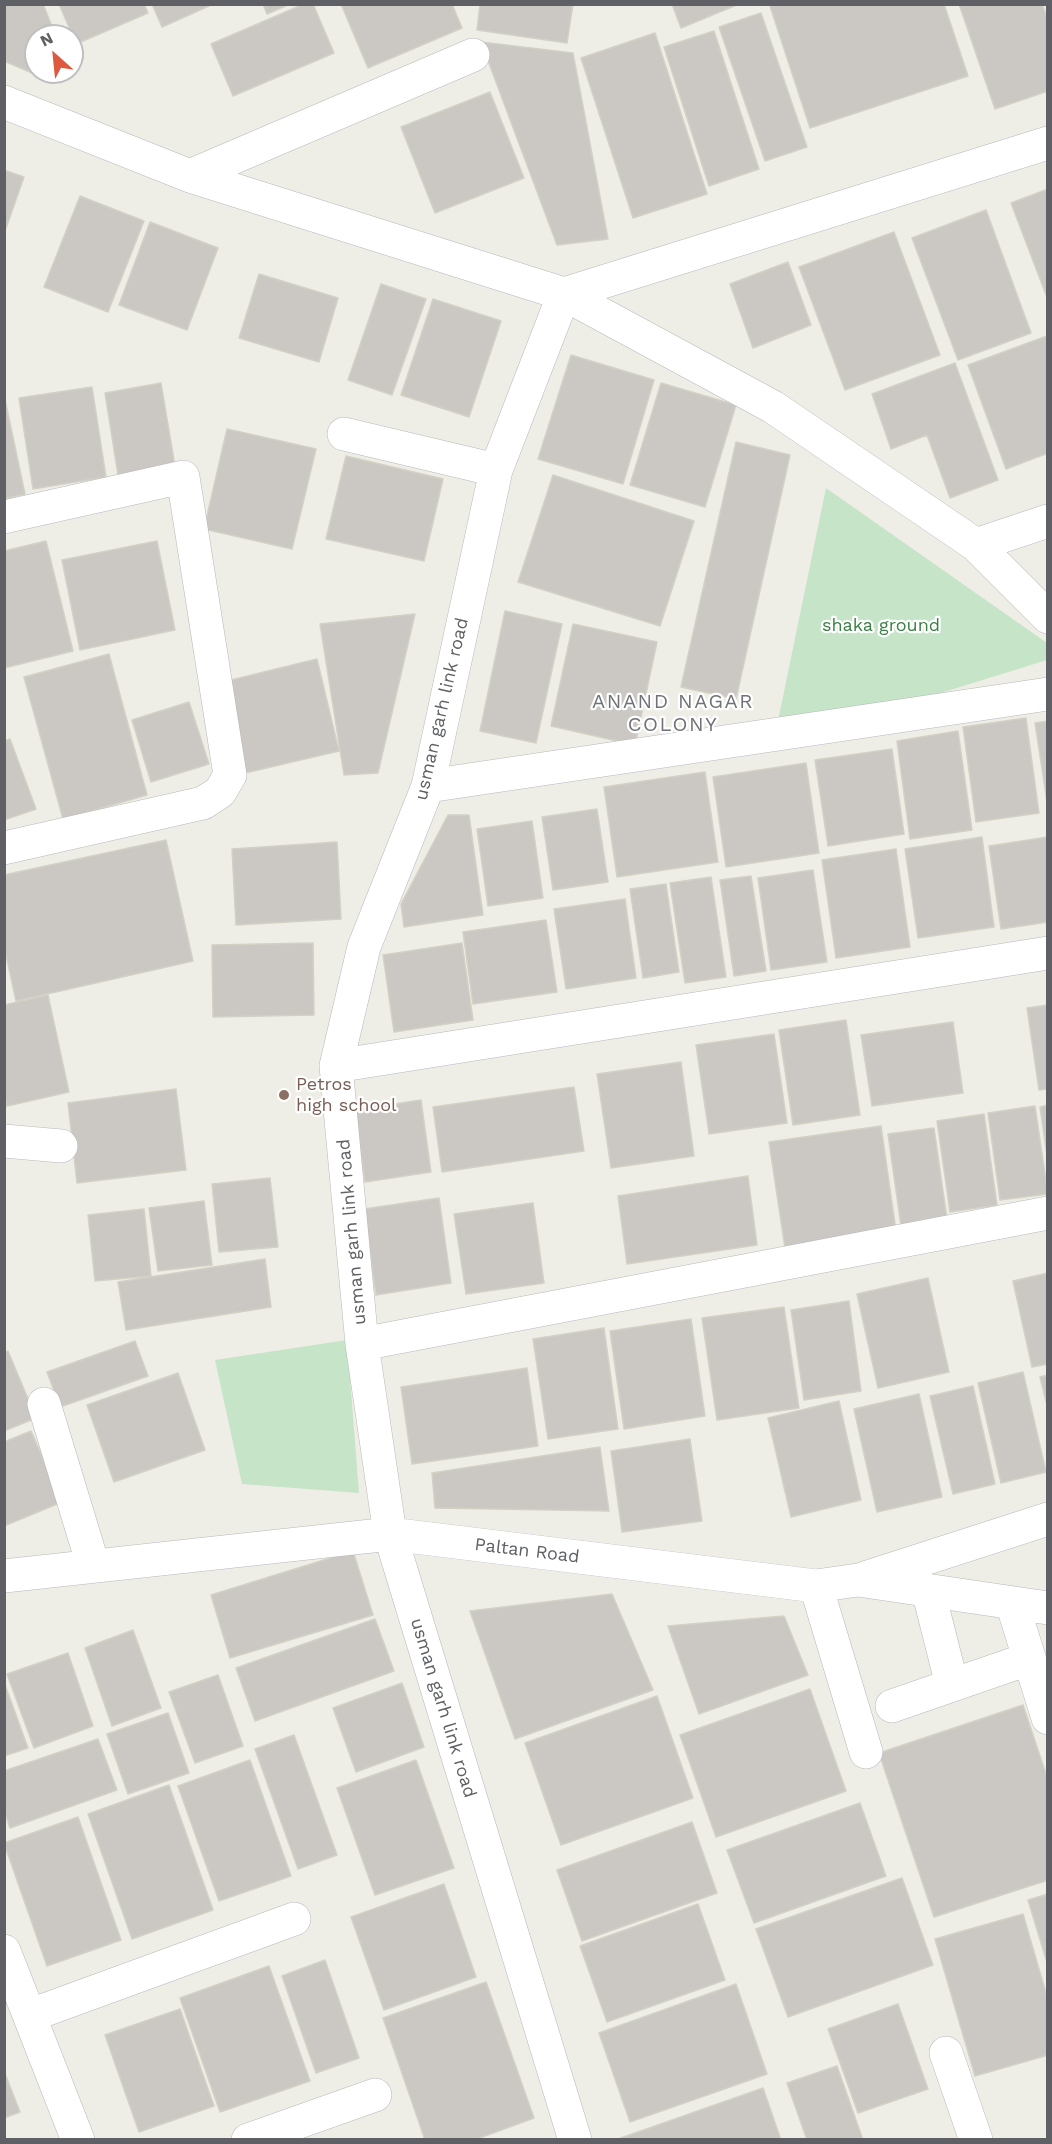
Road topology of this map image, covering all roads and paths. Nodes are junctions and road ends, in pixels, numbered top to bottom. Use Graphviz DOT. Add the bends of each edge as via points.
graph roads {
  1 [pos="473,54"];
  2 [pos="4,102"];
  3 [pos="1047,143"];
  4 [pos="190,176"];
  5 [pos="564,294"];
  6 [pos="344,434"];
  7 [pos="496,470"];
  8 [pos="4,517"];
  9 [pos="1047,521"];
  10 [pos="976,545"];
  11 [pos="1047,617"];
  12 [pos="1047,694"];
  13 [pos="428,786"];
  14 [pos="4,848"];
  15 [pos="1047,953"];
  16 [pos="336,1066"];
  17 [pos="4,1141"];
  18 [pos="61,1146"];
  19 [pos="1047,1213"];
  20 [pos="362,1344"];
  21 [pos="44,1404"];
  22 [pos="1047,1519"];
  23 [pos="390,1534"];
  24 [pos="93,1565"];
  25 [pos="4,1576"];
  26 [pos="858,1580"];
  27 [pos="816,1586"];
  28 [pos="927,1590"];
  29 [pos="1012,1603"];
  30 [pos="1047,1608"];
  31 [pos="1028,1659"];
  32 [pos="952,1685"];
  33 [pos="892,1706"];
  34 [pos="1047,1718"];
  35 [pos="866,1752"];
  36 [pos="294,1919"];
  37 [pos="4,1951"];
  38 [pos="31,2015"];
  39 [pos="946,2053"];
  40 [pos="375,2094"];
  41 [pos="78,2139"];
  42 [pos="248,2139"];
  43 [pos="575,2139"];
  44 [pos="976,2139"];
  1 -- 4 [label="street"];
  2 -- 4 [label="street"];
  3 -- 5 [label="street"];
  4 -- 5 [label="street"];
  5 -- 7 [label="street, usman garh link road"];
  5 -- 10 [label="street" via="773,407"];
  6 -- 7 [label="street"];
  7 -- 13 [label="street, usman garh link road"];
  8 -- 14 [label="street" via="183,477 230,775 220,792 203,802"];
  9 -- 10 [label="street"];
  10 -- 11 [label="street"];
  12 -- 13 [label="street"];
  13 -- 16 [label="street, usman garh link road" via="364,946"];
  15 -- 16 [label="street"];
  16 -- 20 [label="street, usman garh link road"];
  17 -- 18 [label="street"];
  19 -- 20 [label="street"];
  20 -- 23 [label="street, usman garh link road"];
  21 -- 24 [label="street"];
  22 -- 26 [label="street"];
  23 -- 24 [label="street, Paltan Road"];
  23 -- 27 [label="street, Paltan Road"];
  23 -- 43 [label="street, usman garh link road"];
  24 -- 25 [label="street, Paltan Road"];
  26 -- 27 [label="street, Paltan Road"];
  26 -- 28 [label="street, Paltan Road"];
  27 -- 35 [label="street"];
  28 -- 29 [label="street, Paltan Road"];
  28 -- 32 [label="street"];
  29 -- 30 [label="street, Paltan Road"];
  29 -- 31 [label="street"];
  31 -- 32 [label="street"];
  31 -- 34 [label="street"];
  32 -- 33 [label="street"];
  36 -- 38 [label="street"];
  37 -- 38 [label="street"];
  38 -- 41 [label="street"];
  39 -- 44 [label="street"];
  40 -- 42 [label="street"];
}
